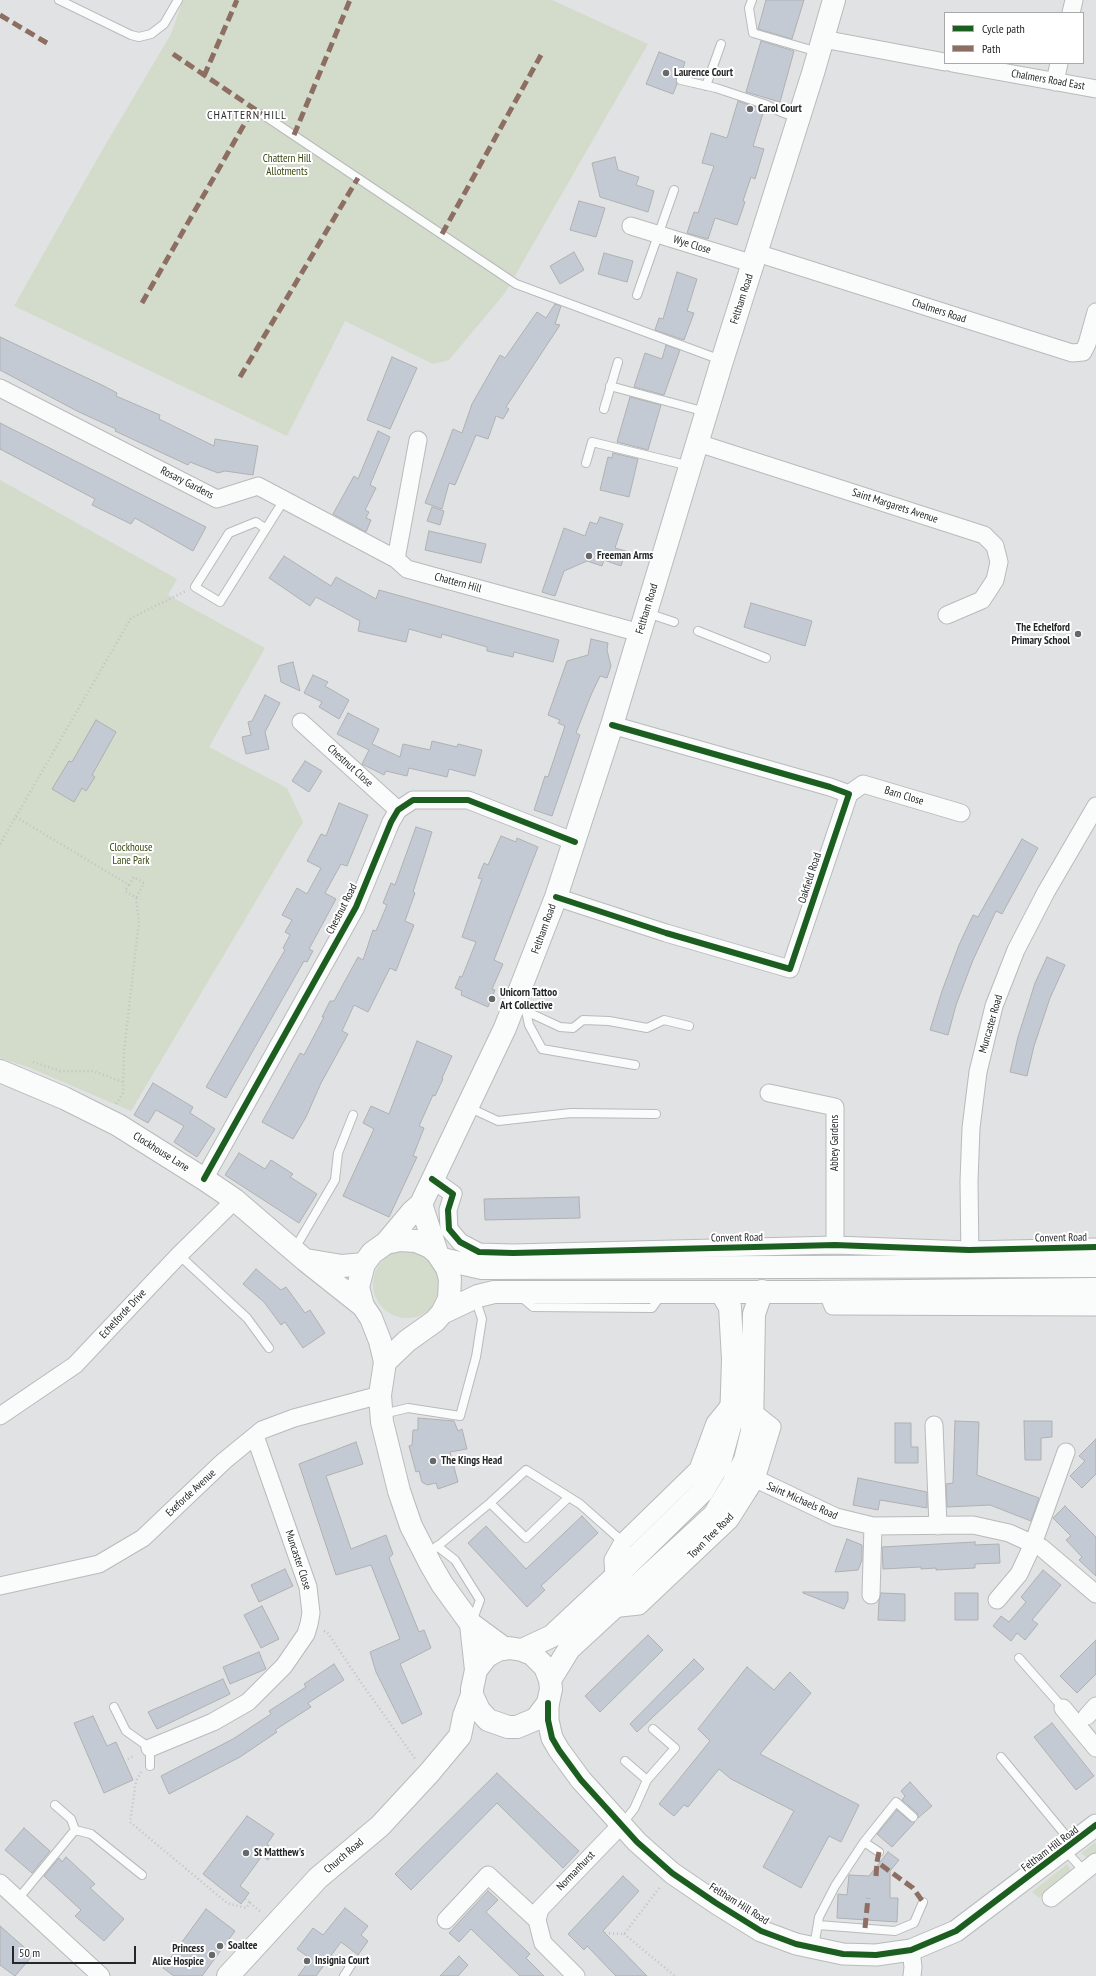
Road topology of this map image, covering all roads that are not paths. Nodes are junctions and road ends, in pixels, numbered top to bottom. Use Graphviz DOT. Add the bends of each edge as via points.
graph roads {
  1 [pos="59,0"];
  2 [pos="178,0"];
  3 [pos="752,0"];
  4 [pos="834,0"];
  5 [pos="1074,0"];
  6 [pos="1071,12"];
  7 [pos="721,44"];
  8 [pos="821,46"];
  9 [pos="944,62"];
  10 [pos="957,64"];
  11 [pos="1059,64"];
  12 [pos="681,80"];
  13 [pos="1055,82"];
  14 [pos="706,86"];
  15 [pos="1096,88"];
  16 [pos="262,114"];
  17 [pos="799,118"];
  18 [pos="674,190"];
  19 [pos="631,226"];
  20 [pos="659,235"];
  21 [pos="755,259"];
  22 [pos="638,295"];
  23 [pos="1096,312"];
  24 [pos="722,361"];
  25 [pos="618,362"];
  26 [pos="610,386"];
  27 [pos="0,388"];
  28 [pos="604,409"];
  29 [pos="707,413"];
  30 [pos="418,440"];
  31 [pos="698,443"];
  32 [pos="586,463"];
  33 [pos="691,466"];
  34 [pos="284,500"];
  35 [pos="266,529"];
  36 [pos="396,559"];
  37 [pos="947,615"];
  38 [pos="674,622"];
  39 [pos="643,623"];
  40 [pos="698,631"];
  41 [pos="766,658"];
  42 [pos="301,722"];
  43 [pos="612,725"];
  44 [pos="849,794"];
  45 [pos="1096,806"];
  46 [pos="398,810"];
  47 [pos="961,813"];
  48 [pos="575,842"];
  49 [pos="556,897"];
  50 [pos="520,1009"];
  51 [pos="689,1026"];
  52 [pos="635,1065"];
  53 [pos="0,1071"];
  54 [pos="769,1093"];
  55 [pos="467,1107"];
  56 [pos="656,1114"];
  57 [pos="352,1115"];
  58 [pos="204,1179"];
  59 [pos="432,1179"];
  60 [pos="235,1200"];
  61 [pos="421,1204"];
  62 [pos="386,1243"];
  63 [pos="835,1245"];
  64 [pos="1096,1247"];
  65 [pos="179,1255"];
  66 [pos="299,1256"];
  67 [pos="439,1256"];
  68 [pos="970,1258"];
  69 [pos="514,1260"];
  70 [pos="364,1264"];
  71 [pos="1096,1266"];
  72 [pos="1096,1289"];
  73 [pos="762,1291"];
  74 [pos="721,1292"];
  75 [pos="827,1292"];
  76 [pos="475,1297"];
  77 [pos="1096,1307"];
  78 [pos="367,1312"];
  79 [pos="442,1313"];
  80 [pos="422,1328"];
  81 [pos="269,1348"];
  82 [pos="385,1362"];
  83 [pos="732,1402"];
  84 [pos="381,1405"];
  85 [pos="752,1411"];
  86 [pos="0,1416"];
  87 [pos="934,1425"];
  88 [pos="255,1436"];
  89 [pos="1066,1452"];
  90 [pos="756,1479"];
  91 [pos="569,1497"];
  92 [pos="490,1503"];
  93 [pos="873,1526"];
  94 [pos="938,1526"];
  95 [pos="623,1542"];
  96 [pos="1033,1544"];
  97 [pos="432,1551"];
  98 [pos="614,1578"];
  99 [pos="0,1586"];
  100 [pos="1096,1594"];
  101 [pos="871,1595"];
  102 [pos="997,1600"];
  103 [pos="611,1609"];
  104 [pos="471,1624"];
  105 [pos="513,1649"];
  106 [pos="1019,1658"];
  107 [pos="476,1670"];
  108 [pos="550,1680"];
  109 [pos="472,1695"];
  110 [pos="548,1702"];
  111 [pos="114,1707"];
  112 [pos="1063,1708"];
  113 [pos="527,1722"];
  114 [pos="496,1724"];
  115 [pos="653,1730"];
  116 [pos="460,1736"];
  117 [pos="552,1738"];
  118 [pos="1096,1748"];
  119 [pos="143,1751"];
  120 [pos="1001,1757"];
  121 [pos="624,1761"];
  122 [pos="150,1766"];
  123 [pos="647,1780"];
  124 [pos="55,1806"];
  125 [pos="913,1817"];
  126 [pos="621,1825"];
  127 [pos="1096,1826"];
  128 [pos="75,1830"];
  129 [pos="864,1842"];
  130 [pos="1069,1847"];
  131 [pos="879,1852"];
  132 [pos="1090,1866"];
  133 [pos="142,1875"];
  134 [pos="0,1883"];
  135 [pos="1051,1898"];
  136 [pos="18,1899"];
  137 [pos="923,1902"];
  138 [pos="446,1920"];
  139 [pos="537,1920"];
  140 [pos="818,1925"];
  141 [pos="814,1948"];
  142 [pos="910,1950"];
  143 [pos="351,1966"];
  144 [pos="101,1976"];
  145 [pos="228,1976"];
  146 [pos="344,1976"];
  147 [pos="576,1976"];
  148 [pos="912,1976"];
  1 -- 2 [label="lane" via="139,37 151,34 164,24"];
  3 -- 8 [label="lane" via="749,8 753,34"];
  4 -- 8 [label="main road, Feltham Road"];
  5 -- 6 [label="street"];
  7 -- 14 [label="lane"];
  8 -- 9 [label="street"];
  8 -- 17 [label="main road, Feltham Road"];
  10 -- 13 [label="street, Chalmers Road East"];
  11 -- 13 [label="street"];
  12 -- 14 [label="lane"];
  13 -- 15 [label="street, Chalmers Road East"];
  14 -- 17 [label="lane"];
  16 -- 24 [label="lane" via="516,284"];
  17 -- 21 [label="main road, Feltham Road"];
  18 -- 20 [label="lane"];
  19 -- 20 [label="street, Wye Close"];
  20 -- 21 [label="street, Wye Close"];
  20 -- 22 [label="lane"];
  21 -- 23 [label="street, Chalmers Road" via="1072,353 1083,352"];
  21 -- 24 [label="main road, Feltham Road"];
  24 -- 29 [label="main road, Feltham Road"];
  25 -- 26 [label="lane"];
  26 -- 28 [label="lane"];
  26 -- 29 [label="lane"];
  27 -- 34 [label="street, Rosary Gardens" via="217,498 258,486"];
  29 -- 31 [label="main road, Feltham Road"];
  30 -- 36 [label="street"];
  31 -- 33 [label="main road, Feltham Road"];
  31 -- 37 [label="street, Saint Margarets Avenue" via="984,535 995,546 999,562 995,580 982,600"];
  32 -- 33 [label="lane" via="592,442"];
  33 -- 39 [label="main road, Feltham Road"];
  34 -- 35 [label="lane"];
  34 -- 36 [label="street, Rosary Gardens"];
  35 -- 35 [label="lane" via="220,602 195,587 229,533 256,522"];
  36 -- 39 [label="street, Chattern Hill" via="407,569"];
  38 -- 39 [label="lane"];
  39 -- 43 [label="main road, Feltham Road"];
  40 -- 41 [label="lane"];
  42 -- 46 [label="street, Chestnut Close"];
  43 -- 44 [label="street"];
  43 -- 48 [label="main road, Feltham Road"];
  44 -- 47 [label="street, Barn Close" via="863,784"];
  44 -- 49 [label="street, Oakfield Road" via="790,969 666,933"];
  45 -- 68 [label="street, Muncaster Road" via="1016,950 994,1006 978,1072 971,1128"];
  46 -- 48 [label="street" via="412,800 468,800"];
  46 -- 58 [label="street, Chestnut Road" via="356,907"];
  48 -- 49 [label="main road, Feltham Road"];
  49 -- 50 [label="main road, Feltham Road"];
  50 -- 51 [label="lane" via="560,1026 573,1028 583,1020 609,1020 647,1028 664,1020"];
  50 -- 52 [label="lane" via="542,1049"];
  50 -- 55 [label="main road, Feltham Road"];
  53 -- 58 [label="main road, Clockhouse Lane" via="106,1119"];
  54 -- 63 [label="street, Abbey Gardens" via="835,1107"];
  55 -- 56 [label="lane" via="498,1121 571,1113"];
  55 -- 59 [label="main road, Feltham Road"];
  57 -- 66 [label="lane" via="338,1153 335,1180"];
  58 -- 60 [label="main road, Clockhouse Lane"];
  59 -- 61 [label="main road, Feltham Road"];
  59 -- 69 [label="street, Convent Road" via="453,1194 448,1210 449,1229 460,1242 479,1252"];
  60 -- 65 [label="street, Echelforde Drive"];
  60 -- 66 [label="main road, Clockhouse Lane"];
  61 -- 62 [label="main road, Feltham Road"];
  61 -- 67 [label="main road"];
  62 -- 67 [label="main road" via="400,1240 416,1241 430,1247"];
  62 -- 70 [label="main road" via="372,1253"];
  63 -- 68 [label="street, Convent Road"];
  63 -- 69 [label="street, Convent Road"];
  64 -- 68 [label="street, Convent Road"];
  65 -- 81 [label="lane" via="247,1318"];
  65 -- 86 [label="street, Echelforde Drive" via="75,1365"];
  66 -- 70 [label="main road" via="342,1266"];
  66 -- 78 [label="main road, Clockhouse Lane"];
  67 -- 69 [label="main road, Convent Road" via="482,1268"];
  67 -- 79 [label="main road" via="447,1268 450,1279 449,1299"];
  68 -- 69 [label="main road, Convent Road" via="749,1267"];
  68 -- 71 [label="main road, Convent Road"];
  70 -- 78 [label="main road" via="358,1287"];
  72 -- 75 [label="main road"];
  73 -- 74 [label="main road"];
  73 -- 75 [label="main road"];
  73 -- 85 [label="main road, Town Tree Road" via="754,1314"];
  74 -- 76 [label="main road" via="494,1292"];
  74 -- 83 [label="main road" via="730,1307"];
  75 -- 77 [label="street" via="833,1306"];
  76 -- 79 [label="main road"];
  76 -- 84 [label="lane" via="482,1319 476,1357 460,1416"];
  78 -- 80 [label="main road" via="377,1323 392,1330 406,1332"];
  78 -- 82 [label="main road" via="380,1341"];
  79 -- 80 [label="main road" via="435,1321"];
  80 -- 82 [label="main road"];
  82 -- 84 [label="main road"];
  83 -- 95 [label="street" via="715,1423 698,1469"];
  83 -- 98 [label="main road" via="731,1422 720,1462 702,1492"];
  84 -- 88 [label="street, Exeforde Avenue" via="294,1418 262,1430"];
  84 -- 97 [label="main road" via="398,1491 411,1526"];
  85 -- 90 [label="street, Town Tree Road" via="772,1427"];
  85 -- 103 [label="main road, Town Tree Road" via="752,1431 745,1460 714,1515"];
  87 -- 94 [label="street"];
  88 -- 99 [label="street, Exeforde Avenue" via="224,1461 143,1538 99,1564"];
  88 -- 119 [label="street, Muncaster Close" via="308,1587 311,1613 306,1634 284,1666 248,1702 213,1722"];
  89 -- 96 [label="street"];
  90 -- 93 [label="street, Saint Michaels Road" via="836,1517"];
  90 -- 103 [label="street, Town Tree Road" via="730,1520 639,1606"];
  91 -- 92 [label="lane" via="526,1470"];
  91 -- 92 [label="lane" via="526,1538"];
  91 -- 95 [label="lane"];
  92 -- 97 [label="lane"];
  93 -- 94 [label="street, Saint Michaels Road"];
  93 -- 101 [label="street"];
  94 -- 96 [label="street, Saint Michaels Road" via="973,1525 1009,1533"];
  95 -- 98 [label="street" via="612,1560"];
  96 -- 100 [label="street, Saint Michaels Road" via="1042,1548"];
  96 -- 102 [label="street" via="1019,1574"];
  97 -- 104 [label="main road" via="442,1584"];
  98 -- 105 [label="main road" via="552,1636"];
  103 -- 108 [label="main road, Town Tree Road" via="569,1649"];
  104 -- 105 [label="main road"];
  104 -- 107 [label="main road"];
  105 -- 107 [label="main road" via="498,1650 488,1656"];
  105 -- 108 [label="main road" via="537,1657 545,1667"];
  106 -- 112 [label="lane"];
  107 -- 109 [label="main road"];
  108 -- 110 [label="main road"];
  109 -- 114 [label="main road" via="479,1710"];
  109 -- 116 [label="main road, Church Road"];
  110 -- 113 [label="main road" via="536,1719"];
  110 -- 117 [label="street, Feltham Hill Road"];
  111 -- 119 [label="lane" via="126,1731"];
  112 -- 118 [label="street"];
  113 -- 114 [label="main road" via="517,1727"];
  113 -- 117 [label="street, Feltham Hill Road" via="538,1726"];
  114 -- 116 [label="main road" via="478,1733"];
  115 -- 123 [label="lane" via="675,1748"];
  116 -- 145 [label="main road, Church Road" via="380,1826 318,1878"];
  117 -- 126 [label="street, Feltham Hill Road" via="581,1780"];
  119 -- 122 [label="lane"];
  120 -- 130 [label="lane"];
  121 -- 123 [label="lane"];
  123 -- 126 [label="lane" via="634,1809"];
  124 -- 128 [label="lane" via="71,1819"];
  125 -- 129 [label="lane" via="896,1802"];
  126 -- 139 [label="street, Normanhurst" via="540,1909"];
  126 -- 141 [label="street, Feltham Hill Road" via="672,1873 761,1931"];
  127 -- 130 [label="street, Feltham Hill Road"];
  128 -- 133 [label="lane" via="91,1834"];
  128 -- 136 [label="lane"];
  129 -- 131 [label="lane"];
  129 -- 140 [label="lane" via="835,1886 819,1917"];
  130 -- 132 [label="lane"];
  130 -- 142 [label="street, Feltham Hill Road" via="956,1931"];
  132 -- 135 [label="street"];
  134 -- 136 [label="street"];
  136 -- 144 [label="street"];
  137 -- 140 [label="lane" via="914,1923 894,1931"];
  138 -- 139 [label="street" via="488,1875"];
  139 -- 147 [label="street" via="543,1943"];
  140 -- 141 [label="lane"];
  141 -- 142 [label="street, Feltham Hill Road" via="843,1954"];
  142 -- 148 [label="street"];
  143 -- 146 [label="lane"];
}
